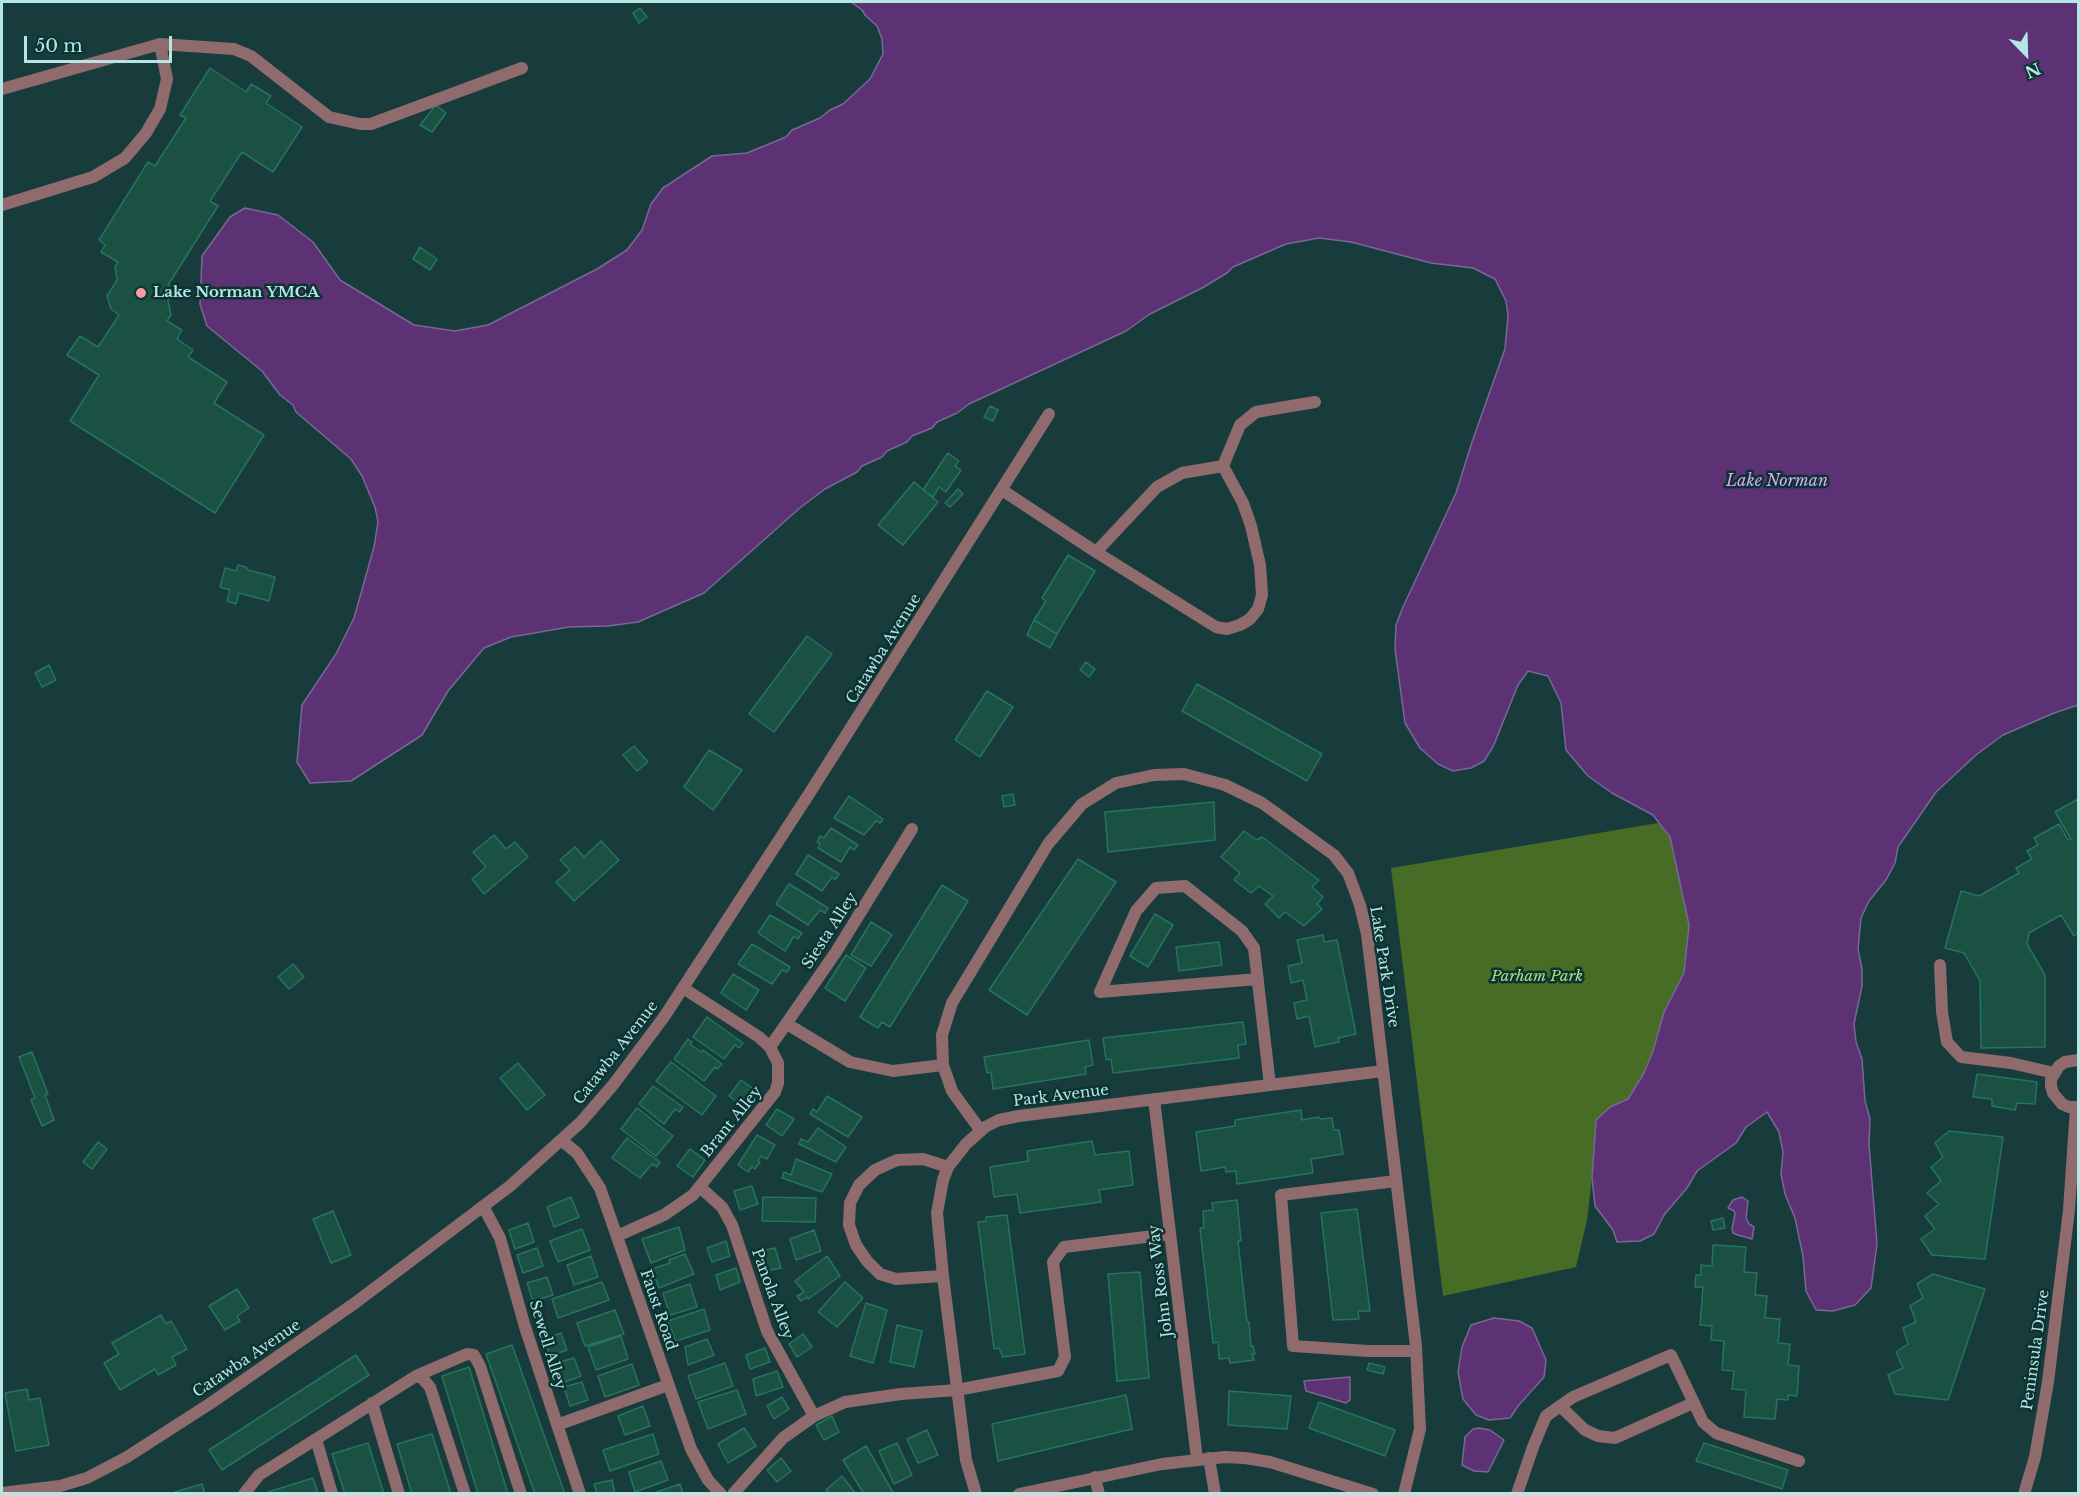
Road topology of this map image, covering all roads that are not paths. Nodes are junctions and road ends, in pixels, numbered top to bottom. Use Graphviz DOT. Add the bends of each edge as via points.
graph roads {
  1 [pos="160,44"];
  2 [pos="522,68"];
  3 [pos="2,89"];
  4 [pos="2,205"];
  5 [pos="1315,402"];
  6 [pos="1049,414"];
  7 [pos="1223,466"];
  8 [pos="1002,490"];
  9 [pos="1096,552"];
  10 [pos="912,829"];
  11 [pos="1940,965"];
  12 [pos="1258,979"];
  13 [pos="683,988"];
  14 [pos="786,1024"];
  15 [pos="770,1047"];
  16 [pos="2079,1060"];
  17 [pos="943,1065"];
  18 [pos="1383,1071"];
  19 [pos="2054,1073"];
  20 [pos="1270,1085"];
  21 [pos="1154,1100"];
  22 [pos="2077,1107"];
  23 [pos="981,1131"];
  24 [pos="561,1140"];
  25 [pos="948,1167"];
  26 [pos="1396,1181"];
  27 [pos="700,1187"];
  28 [pos="483,1206"];
  29 [pos="1170,1234"];
  30 [pos="617,1236"];
  31 [pos="943,1276"];
  32 [pos="1416,1351"];
  33 [pos="416,1376"];
  34 [pos="668,1385"];
  35 [pos="957,1390"];
  36 [pos="372,1403"];
  37 [pos="1693,1403"];
  38 [pos="1560,1406"];
  39 [pos="814,1416"];
  40 [pos="556,1425"];
  41 [pos="316,1439"];
  42 [pos="1203,1459"];
  43 [pos="1799,1461"];
  44 [pos="1095,1477"];
  45 [pos="22,1492"];
  46 [pos="2,1493"];
  47 [pos="244,1494"];
  48 [pos="332,1494"];
  49 [pos="399,1494"];
  50 [pos="465,1494"];
  51 [pos="520,1494"];
  52 [pos="580,1494"];
  53 [pos="721,1494"];
  54 [pos="733,1494"];
  55 [pos="976,1494"];
  56 [pos="1019,1494"];
  57 [pos="1099,1494"];
  58 [pos="1215,1494"];
  59 [pos="1373,1494"];
  60 [pos="1404,1494"];
  61 [pos="1517,1494"];
  62 [pos="2024,1494"];
  1 -- 2 [label="street" via="234,49 251,56 328,117 360,124 370,124"];
  1 -- 3 [label="street"];
  1 -- 4 [label="street" via="167,79 160,109 124,158 93,177"];
  5 -- 7 [label="street" via="1256,412 1240,425"];
  6 -- 8 [label="street, Catawba Avenue"];
  7 -- 9 [label="street" via="1182,473 1157,487"];
  7 -- 9 [label="street" via="1243,503 1260,565 1262,595 1250,619 1227,629 1216,627"];
  8 -- 9 [label="street"];
  8 -- 13 [label="street, Catawba Avenue"];
  10 -- 14 [label="street, Siesta Alley"];
  11 -- 19 [label="street" via="1947,1042 1961,1057"];
  12 -- 12 [label="street" via="1254,948 1242,931 1185,886 1156,888 1136,911 1100,992"];
  12 -- 20 [label="street"];
  13 -- 15 [label="street"];
  13 -- 24 [label="street, Catawba Avenue" via="613,1085"];
  14 -- 15 [label="street, Siesta Alley"];
  14 -- 17 [label="street" via="850,1062 893,1071"];
  15 -- 27 [label="street, Brant Alley" via="778,1063 775,1092"];
  16 -- 19 [label="street" via="2065,1062"];
  17 -- 18 [label="street, Lake Park Drive" via="942,1035 952,1003 1048,844 1082,804 1116,783 1184,774 1225,785 1262,803 1334,855 1348,873 1366,934"];
  17 -- 23 [label="street, Lake Park Drive" via="952,1091"];
  18 -- 20 [label="street, Park Avenue"];
  18 -- 26 [label="street, Lake Park Drive"];
  19 -- 22 [label="street" via="2053,1093 2062,1104"];
  20 -- 21 [label="street, Park Avenue"];
  21 -- 23 [label="street, Park Avenue" via="1019,1116 999,1120"];
  21 -- 29 [label="street, John Ross Way"];
  22 -- 62 [label="street, Peninsula Drive" via="2069,1210 2040,1430"];
  23 -- 25 [label="street, Park Avenue"];
  24 -- 28 [label="street, Catawba Avenue"];
  24 -- 30 [label="street, Faust Road" via="577,1153 592,1174"];
  25 -- 31 [label="street, Park Avenue" via="938,1214"];
  25 -- 31 [label="street" via="923,1159 897,1160 875,1170 859,1185 850,1203 849,1225 856,1245 880,1274 896,1280"];
  26 -- 32 [label="street, Lake Park Drive"];
  26 -- 32 [label="street" via="1281,1195 1293,1346"];
  27 -- 30 [label="street, Brant Alley" via="664,1215"];
  27 -- 39 [label="street, Panola Alley" via="716,1199 732,1225 767,1331"];
  28 -- 40 [label="street, Sewell Alley" via="500,1239"];
  28 -- 45 [label="street, Catawba Avenue" via="355,1303 127,1457 87,1478"];
  29 -- 35 [label="street" via="1064,1247 1053,1262 1065,1357 1058,1371"];
  29 -- 42 [label="street, John Ross Way"];
  30 -- 34 [label="street, Faust Road"];
  31 -- 35 [label="street, Park Avenue"];
  32 -- 60 [label="street, Lake Park Drive" via="1420,1429"];
  33 -- 36 [label="street"];
  33 -- 50 [label="street" via="430,1387"];
  33 -- 51 [label="street" via="467,1354 474,1355"];
  34 -- 40 [label="street"];
  34 -- 53 [label="street, Faust Road" via="691,1449 708,1480"];
  35 -- 39 [label="street" via="845,1402"];
  35 -- 55 [label="street, Park Avenue" via="966,1460"];
  36 -- 41 [label="street"];
  36 -- 49 [label="street"];
  37 -- 38 [label="street" via="1615,1438 1585,1430"];
  37 -- 38 [label="street" via="1671,1355"];
  37 -- 43 [label="street" via="1703,1422 1716,1433"];
  38 -- 61 [label="street" via="1546,1416"];
  39 -- 54 [label="street" via="783,1438"];
  40 -- 52 [label="street, Sewell Alley"];
  41 -- 47 [label="street" via="259,1475"];
  41 -- 48 [label="street"];
  42 -- 44 [label="street"];
  42 -- 58 [label="street, John Ross Way"];
  42 -- 59 [label="street" via="1270,1462"];
  44 -- 56 [label="street"];
  44 -- 57 [label="street"];
  45 -- 46 [label="street, Catawba Avenue"];
}
